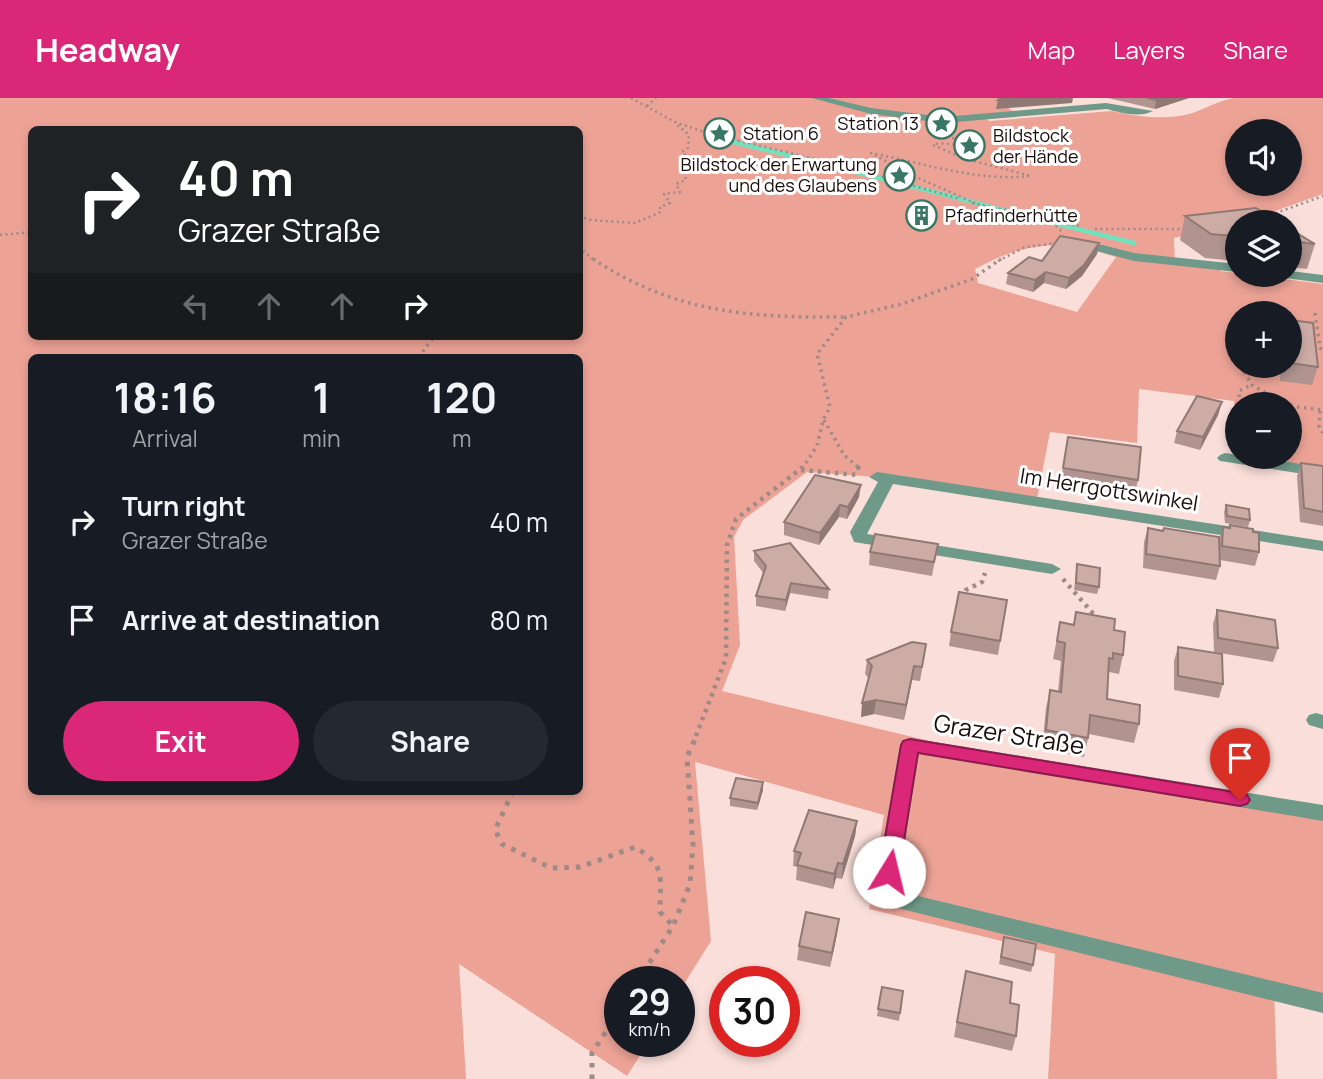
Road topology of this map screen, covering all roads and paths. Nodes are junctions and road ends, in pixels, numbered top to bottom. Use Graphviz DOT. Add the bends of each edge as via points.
graph roads {
  1 [pos="631,98"];
  2 [pos="656,98"];
  3 [pos="817,98"];
  4 [pos="648,106"];
  5 [pos="1148,111"];
  6 [pos="675,122"];
  7 [pos="939,134"];
  8 [pos="1323,196"];
  9 [pos="975,204"];
  10 [pos="1284,210"];
  11 [pos="583,217"];
  12 [pos="1050,221"];
  13 [pos="1056,226"];
  14 [pos="1197,229"];
  15 [pos="28,232"];
  16 [pos="0,235"];
  17 [pos="1068,241"];
  18 [pos="583,251"];
  19 [pos="1225,267"];
  20 [pos="1302,276"];
  21 [pos="1323,279"];
  22 [pos="1315,313"];
  23 [pos="846,317"];
  24 [pos="1322,338"];
  25 [pos="1323,350"];
  26 [pos="1247,378"];
  27 [pos="1251,385"];
  28 [pos="1239,392"];
  29 [pos="1264,392"];
  30 [pos="1302,408"];
  31 [pos="1321,411"];
  32 [pos="823,419"];
  33 [pos="1323,433"];
  34 [pos="1302,469"];
  35 [pos="802,470"];
  36 [pos="1323,472"];
  37 [pos="883,478"];
  38 [pos="1323,546"];
  39 [pos="988,559"];
  40 [pos="1052,569"];
  41 [pos="960,601"];
  42 [pos="1102,624"];
  43 [pos="511,795"];
  44 [pos="1323,813"];
  45 [pos="673,926"];
  46 [pos="647,966"];
  47 [pos="1323,1003"];
  48 [pos="604,1035"];
  49 [pos="592,1079"];
  1 -- 4 [label="path"];
  2 -- 4 [label="path"];
  3 -- 5 [label="street" via="871,111 944,120 1109,106"];
  4 -- 6 [label="path"];
  6 -- 9 [label="path"];
  6 -- 11 [label="path" via="689,135 688,148 682,152 689,158 683,166 686,180 676,184 680,192 664,194 670,203 635,223"];
  7 -- 9 [label="path" via="979,147 934,143 943,150 1031,176 973,173 871,153"];
  8 -- 10 [label="path"];
  9 -- 12 [label="path"];
  12 -- 13 [label="path"];
  12 -- 14 [label="path" via="1110,231"];
  15 -- 16 [label="path"];
  17 -- 19 [label="street" via="1135,257"];
  17 -- 23 [label="path" via="1025,247 988,265 972,279 902,304"];
  18 -- 23 [label="path" via="629,280 733,313"];
  20 -- 21 [label="street"];
  22 -- 24 [label="path"];
  23 -- 32 [label="path" via="817,354 830,407"];
  24 -- 25 [label="path"];
  26 -- 27 [label="path"];
  27 -- 28 [label="path"];
  27 -- 29 [label="path"];
  30 -- 31 [label="path"];
  31 -- 33 [label="path"];
  32 -- 35 [label="path" via="817,446"];
  32 -- 37 [label="path" via="855,467"];
  34 -- 36 [label="street"];
  35 -- 37 [label="path"];
  35 -- 45 [label="path" via="736,519 727,545 726,658 687,757 693,845 690,884"];
  37 -- 38 [label="street, Im Herrgottswinkel"];
  37 -- 39 [label="street" via="858,532 860,538"];
  39 -- 40 [label="street"];
  39 -- 41 [label="path" via="982,582 965,590"];
  40 -- 42 [label="path"];
  43 -- 45 [label="path" via="495,830 502,844 551,868 580,867 635,847 654,859 660,877 660,912"];
  44 -- 47 [label="street, Grazer Straße" via="910,745 885,897"];
  45 -- 46 [label="path"];
  48 -- 49 [label="path" via="592,1053"];
}
